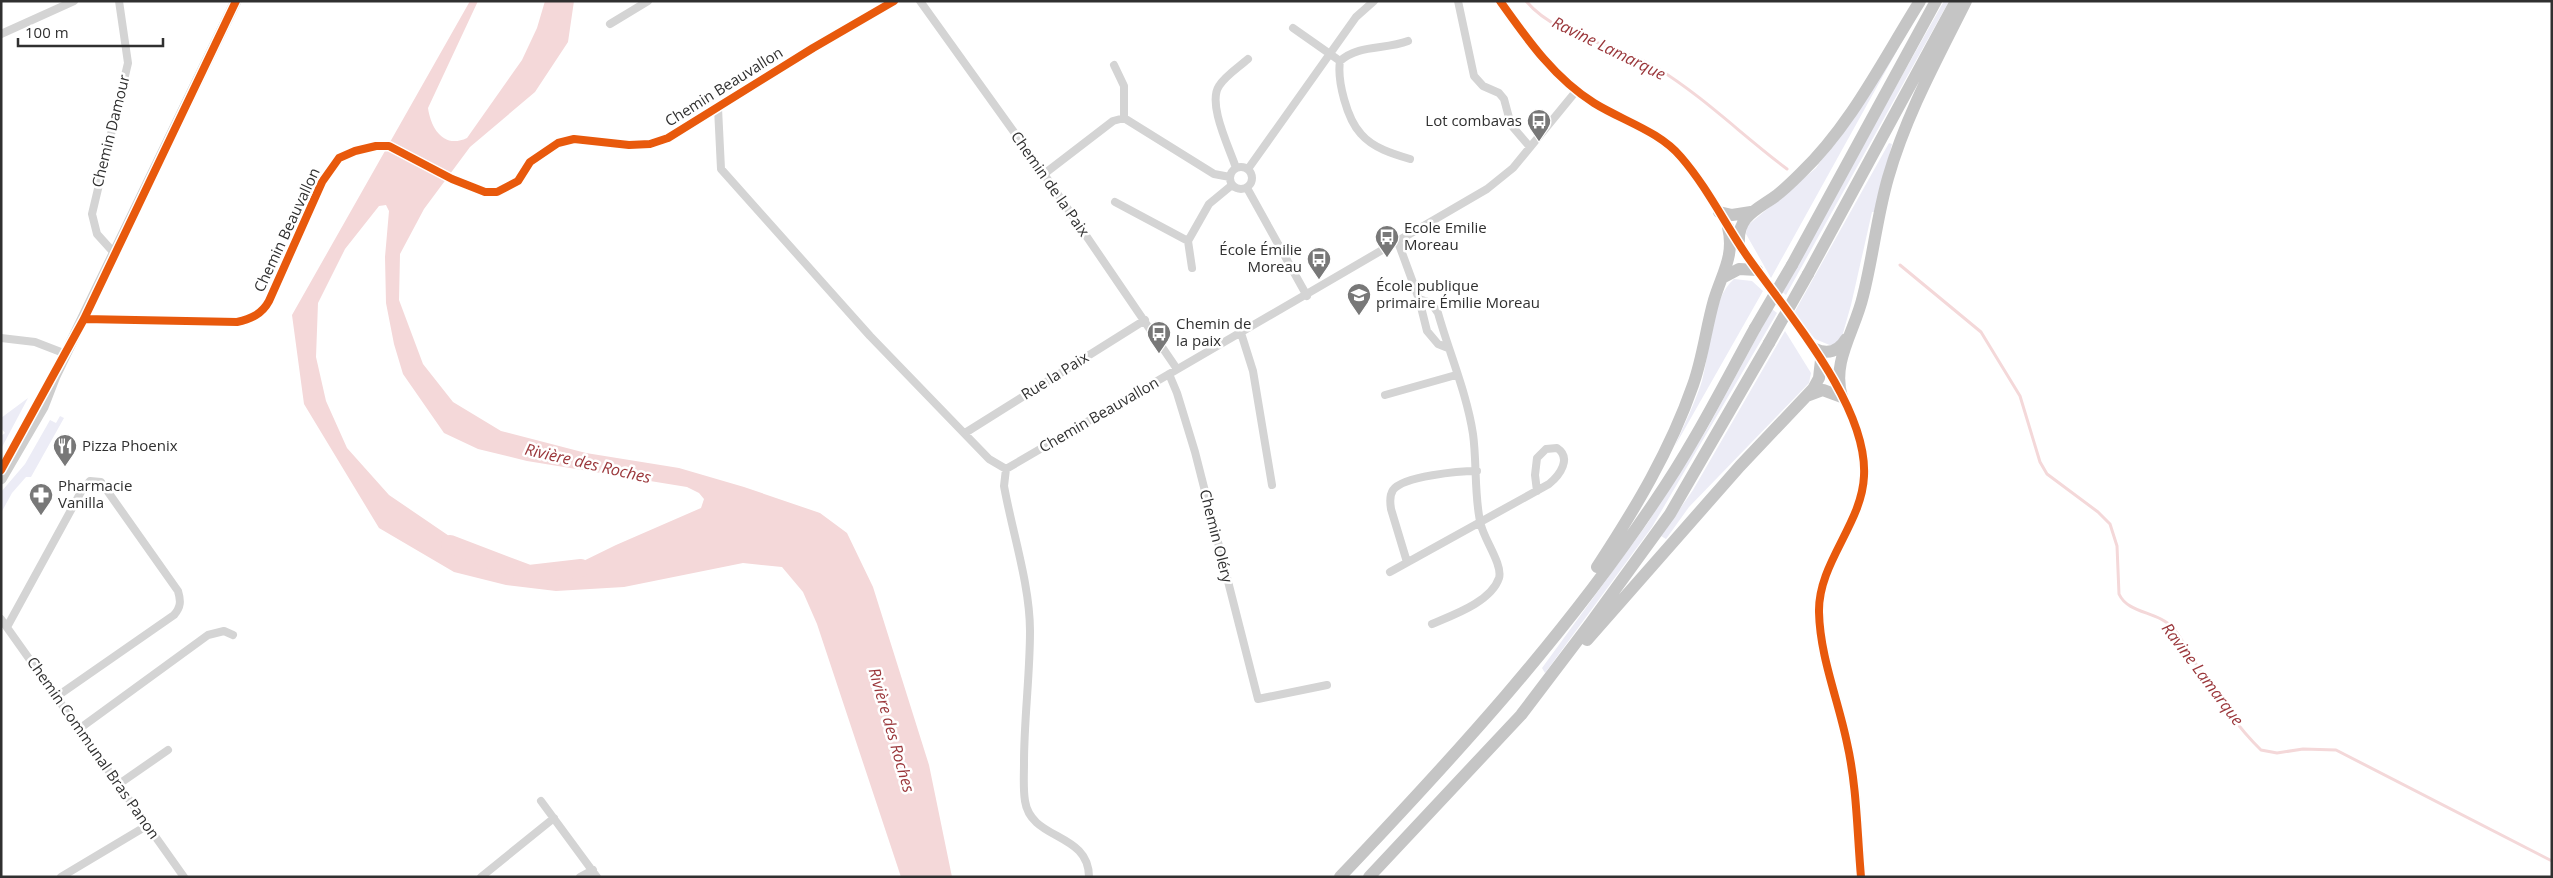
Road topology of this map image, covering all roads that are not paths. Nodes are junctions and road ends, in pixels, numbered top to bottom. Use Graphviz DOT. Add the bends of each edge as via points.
graph roads {
  1 [pos="74,1"];
  2 [pos="120,1"];
  3 [pos="236,1"];
  4 [pos="648,1"];
  5 [pos="894,1"];
  6 [pos="920,1"];
  7 [pos="1374,1"];
  8 [pos="1458,1"];
  9 [pos="1500,1"];
  10 [pos="1920,1"];
  11 [pos="1936,1"];
  12 [pos="1956,1"];
  13 [pos="1966,1"];
  14 [pos="610,24"];
  15 [pos="1293,28"];
  16 [pos="1,34"];
  17 [pos="1408,41"];
  18 [pos="1330,54"];
  19 [pos="1248,59"];
  20 [pos="1340,61"];
  21 [pos="1114,65"];
  22 [pos="1577,90"];
  23 [pos="718,108"];
  24 [pos="1124,118"];
  25 [pos="1530,147"];
  26 [pos="1410,159"];
  27 [pos="1236,168"];
  28 [pos="1248,169"];
  29 [pos="1044,174"];
  30 [pos="1231,181"];
  31 [pos="1247,188"];
  32 [pos="1116,202"];
  33 [pos="1719,212"];
  34 [pos="1751,212"];
  35 [pos="1728,227"];
  36 [pos="1188,241"];
  37 [pos="1398,242"];
  38 [pos="1739,244"];
  39 [pos="115,254"];
  40 [pos="1192,268"];
  41 [pos="1757,270"];
  42 [pos="1722,278"];
  43 [pos="1307,296"];
  44 [pos="1419,299"];
  45 [pos="84,319"];
  46 [pos="1145,320"];
  47 [pos="1854,326"];
  48 [pos="1240,333"];
  49 [pos="1,338"];
  50 [pos="1448,348"];
  51 [pos="66,354"];
  52 [pos="1818,354"];
  53 [pos="1177,369"];
  54 [pos="1169,374"];
  55 [pos="1456,375"];
  56 [pos="55,376"];
  57 [pos="1385,395"];
  58 [pos="1805,397"];
  59 [pos="1842,397"];
  60 [pos="965,433"];
  61 [pos="1006,469"];
  62 [pos="1,470"];
  63 [pos="1477,470"];
  64 [pos="1,479"];
  65 [pos="1272,485"];
  66 [pos="1538,491"];
  67 [pos="1480,523"];
  68 [pos="1407,562"];
  69 [pos="1390,572"];
  70 [pos="1,619"];
  71 [pos="1432,624"];
  72 [pos="7,627"];
  73 [pos="233,635"];
  74 [pos="1539,657"];
  75 [pos="1327,685"];
  76 [pos="56,697"];
  77 [pos="1521,715"];
  78 [pos="79,730"];
  79 [pos="168,750"];
  80 [pos="119,784"];
  81 [pos="541,801"];
  82 [pos="554,818"];
  83 [pos="148,825"];
  84 [pos="595,873"];
  85 [pos="61,877"];
  86 [pos="184,877"];
  87 [pos="481,877"];
  88 [pos="580,877"];
  89 [pos="1089,877"];
  90 [pos="1340,877"];
  91 [pos="1369,877"];
  92 [pos="1861,877"];
  1 -- 16 [label="street"];
  2 -- 39 [label="street, Chemin Damour" via="128,63 92,214 97,234"];
  3 -- 39 [label="main road"];
  4 -- 14 [label="street"];
  5 -- 23 [label="street, Chemin Beauvallon"];
  6 -- 29 [label="street, Chemin de la Paix"];
  7 -- 18 [label="street" via="1356,17"];
  8 -- 25 [label="street" via="1474,76 1504,99 1511,125"];
  9 -- 22 [label="street" via="1552,68"];
  10 -- 34 [label="highway" via="1840,130 1821,154 1774,197"];
  11 -- 74 [label="highway, bridge" via="1687,450 1656,500"];
  12 -- 77 [label="highway, bridge" via="1770,343 1670,514"];
  13 -- 47 [label="highway" via="1917,97 1896,152"];
  15 -- 18 [label="street"];
  17 -- 20 [label="street" via="1349,52"];
  18 -- 20 [label="street"];
  18 -- 28 [label="street"];
  19 -- 27 [label="street" via="1219,85 1215,96 1216,109"];
  20 -- 26 [label="street" via="1338,73 1344,101 1361,134 1383,150"];
  21 -- 24 [label="street" via="1124,86"];
  22 -- 25 [label="street, Chemin Beauvallon"];
  22 -- 33 [label="street" via="1672,148 1694,173"];
  23 -- 45 [label="street, Chemin Beauvallon" via="668,138 650,144 574,139 558,143 530,162 518,181 497,192 485,192 452,179 389,146 355,151 339,158 322,182 266,308 252,318 237,322"];
  23 -- 60 [label="street, Chemin Beauvallon" via="721,169 870,336"];
  24 -- 29 [label="street" via="1113,121"];
  24 -- 30 [label="street"];
  25 -- 37 [label="street, Chemin Beauvallon" via="1513,168 1488,189"];
  27 -- 28 [label="street"];
  27 -- 30 [label="street"];
  28 -- 31 [label="street" via="1252,182"];
  29 -- 46 [label="street, Chemin de la Paix"];
  30 -- 31 [label="street" via="1236,189"];
  30 -- 36 [label="street" via="1209,204"];
  31 -- 43 [label="street"];
  32 -- 36 [label="street"];
  33 -- 34 [label="highway" via="1732,215"];
  33 -- 35 [label="street"];
  34 -- 38 [label="highway" via="1739,229"];
  35 -- 38 [label="street"];
  35 -- 42 [label="highway" via="1730,253"];
  36 -- 40 [label="street"];
  37 -- 43 [label="street, Chemin Beauvallon"];
  37 -- 44 [label="street"];
  38 -- 41 [label="street"];
  39 -- 45 [label="main road"];
  41 -- 42 [label="highway" via="1738,269"];
  41 -- 52 [label="street"];
  42 -- 74 [label="highway" via="1693,384 1658,468 1634,512"];
  43 -- 48 [label="street, Chemin Beauvallon"];
  44 -- 50 [label="street" via="1427,331 1438,344"];
  44 -- 50 [label="street" via="1436,307"];
  45 -- 51 [label="main road"];
  46 -- 53 [label="street, Chemin de la Paix"];
  46 -- 60 [label="street, Rue la Paix"];
  47 -- 52 [label="highway" via="1839,348"];
  47 -- 59 [label="highway" via="1839,361"];
  48 -- 53 [label="street, Chemin Beauvallon"];
  48 -- 65 [label="street" via="1253,371"];
  49 -- 51 [label="street" via="36,342"];
  50 -- 55 [label="street"];
  51 -- 56 [label="main road"];
  52 -- 58 [label="highway" via="1816,383"];
  52 -- 59 [label="street"];
  53 -- 54 [label="street, Chemin Beauvallon"];
  54 -- 61 [label="street, Chemin Beauvallon"];
  54 -- 75 [label="street, Chemin Oléry" via="1178,393 1195,452 1258,699"];
  55 -- 57 [label="street"];
  55 -- 63 [label="street" via="1472,432"];
  56 -- 62 [label="main road"];
  56 -- 64 [label="main road" via="43,407"];
  58 -- 59 [label="highway" via="1823,390"];
  58 -- 77 [label="highway" via="1740,466"];
  59 -- 92 [label="street" via="1861,440 1864,481 1861,497 1822,586 1819,620 1853,777"];
  60 -- 61 [label="street, Chemin Beauvallon" via="989,459"];
  61 -- 89 [label="street" via="1004,486 1026,593 1030,630 1024,720 1025,802 1031,817 1040,826 1080,849 1089,867"];
  63 -- 67 [label="street"];
  63 -- 68 [label="street" via="1437,474 1394,489 1391,509"];
  66 -- 66 [label="street" via="1560,473 1564,460 1561,450 1546,449 1536,458"];
  66 -- 67 [label="street"];
  67 -- 68 [label="street"];
  67 -- 71 [label="street" via="1498,562 1499,578 1473,607"];
  68 -- 69 [label="street"];
  70 -- 72 [label="street, Chemin Communal Bras Panon"];
  72 -- 76 [label="street, Chemin Communal Bras Panon"];
  72 -- 76 [label="street" via="82,490 90,482 101,482 178,591 181,600 174,615"];
  73 -- 78 [label="street" via="224,631 208,635"];
  74 -- 90 [label="highway" via="1437,776"];
  76 -- 78 [label="street, Chemin Communal Bras Panon"];
  77 -- 91 [label="highway"];
  78 -- 80 [label="street, Chemin Communal Bras Panon"];
  79 -- 80 [label="street"];
  80 -- 83 [label="street, Chemin Communal Bras Panon"];
  81 -- 82 [label="street"];
  82 -- 84 [label="street"];
  82 -- 87 [label="street"];
  83 -- 85 [label="street"];
  83 -- 86 [label="street, Chemin Communal Bras Panon"];
  84 -- 88 [label="street"];
}
